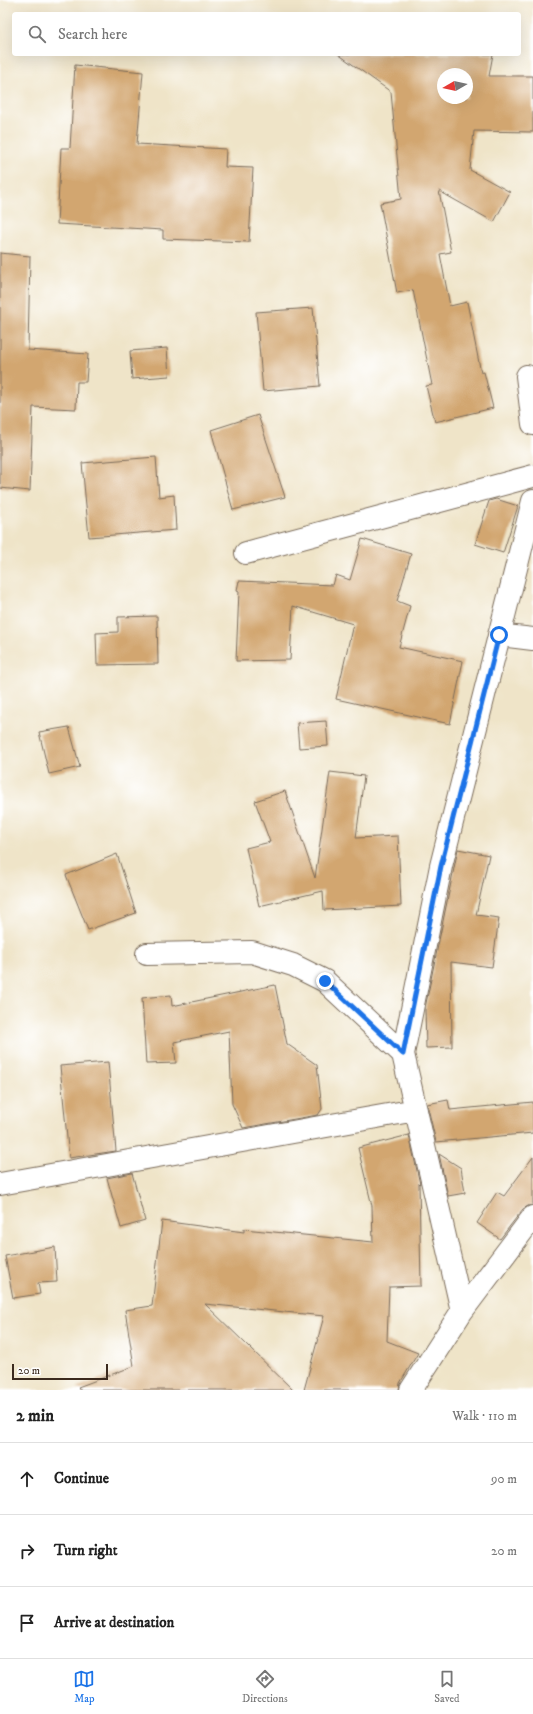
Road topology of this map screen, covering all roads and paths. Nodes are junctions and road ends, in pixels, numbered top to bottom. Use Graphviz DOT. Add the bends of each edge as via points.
graph roads {
  1 [pos="527,376"];
  2 [pos="533,424"];
  3 [pos="533,476"];
  4 [pos="533,501"];
  5 [pos="246,552"];
  6 [pos="499,635"];
  7 [pos="533,639"];
  8 [pos="147,954"];
  9 [pos="403,1054"];
  10 [pos="416,1110"];
  11 [pos="0,1184"];
  12 [pos="533,1217"];
  13 [pos="462,1310"];
  14 [pos="411,1390"];
  1 -- 2 [label="street"];
  3 -- 5 [label="street"];
  4 -- 6 [label="street"];
  6 -- 7 [label="street"];
  6 -- 9 [label="street" via="441,866"];
  8 -- 9 [label="street" via="252,952 293,965 325,981"];
  9 -- 10 [label="street"];
  10 -- 11 [label="street"];
  10 -- 13 [label="street"];
  12 -- 13 [label="street"];
  13 -- 14 [label="street"];
}
